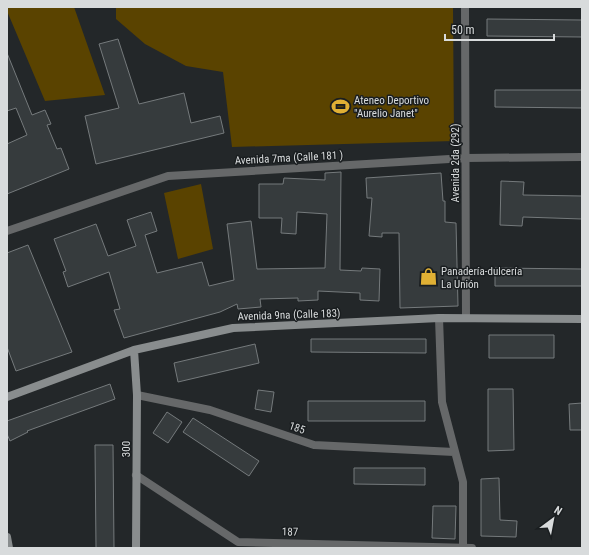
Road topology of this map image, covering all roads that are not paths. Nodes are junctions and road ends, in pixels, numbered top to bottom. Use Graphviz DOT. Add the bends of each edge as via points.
graph roads {
  1 [pos="465,7"];
  2 [pos="582,157"];
  3 [pos="466,158"];
  4 [pos="7,231"];
  5 [pos="439,318"];
  6 [pos="466,318"];
  7 [pos="582,319"];
  8 [pos="134,350"];
  9 [pos="137,395"];
  10 [pos="7,397"];
  11 [pos="454,452"];
  12 [pos="136,475"];
  13 [pos="7,537"];
  14 [pos="463,547"];
  15 [pos="9,548"];
  16 [pos="136,548"];
  17 [pos="472,548"];
  1 -- 3 [label="street, Avenida 2da (292)"];
  2 -- 3 [label="street, Avenida 7ma (Calle 181 )"];
  3 -- 4 [label="street, Avenida 7ma (Calle 181 )" via="168,176"];
  3 -- 6 [label="street, Avenida 2da (292)"];
  5 -- 6 [label="street, Avenida 9na (Calle 183)"];
  5 -- 8 [label="street, Avenida 9na (Calle 183)" via="233,328"];
  5 -- 11 [label="street" via="442,402"];
  6 -- 7 [label="street, Avenida 9na (Calle 183)"];
  8 -- 9 [label="street, 300"];
  8 -- 10 [label="street, Avenida 9na (Calle 183)"];
  9 -- 11 [label="street, 185" via="210,410 314,445"];
  9 -- 12 [label="street, 300"];
  11 -- 14 [label="street" via="463,482"];
  12 -- 14 [label="street, 187" via="238,542"];
  12 -- 16 [label="street, 300"];
  13 -- 15 [label="street"];
  14 -- 17 [label="street, 187"];
}
